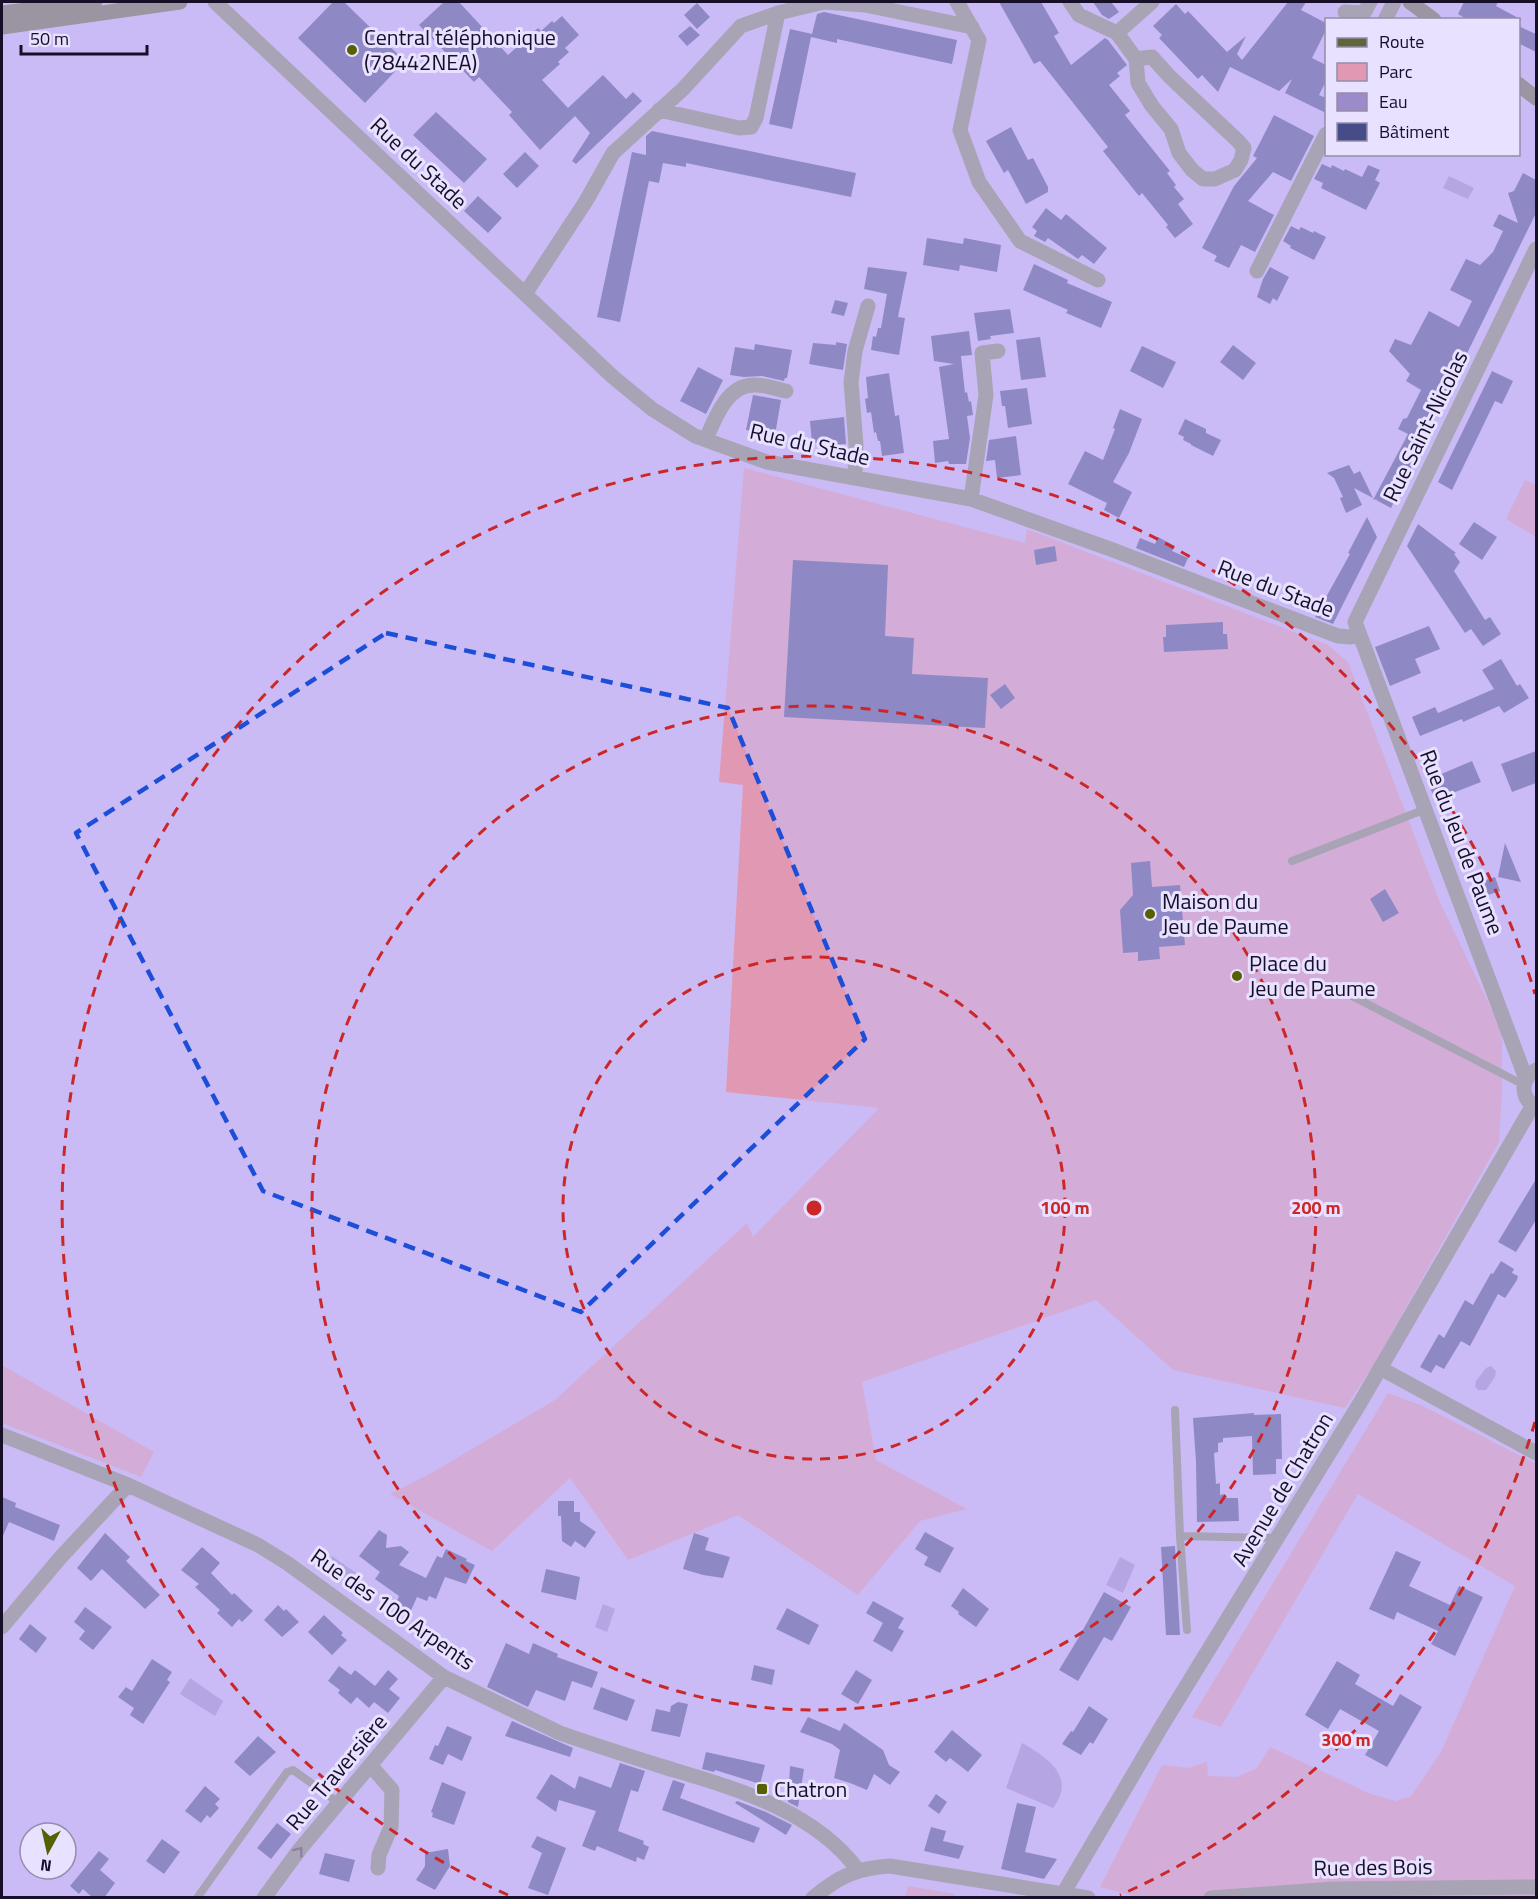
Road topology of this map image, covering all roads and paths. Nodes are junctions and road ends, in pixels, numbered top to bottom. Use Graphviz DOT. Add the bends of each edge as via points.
graph roads {
  1 [pos="95,2"];
  2 [pos="180,2"];
  3 [pos="215,2"];
  4 [pos="957,2"];
  5 [pos="1070,2"];
  6 [pos="1152,2"];
  7 [pos="1370,2"];
  8 [pos="1394,2"];
  9 [pos="1410,2"];
  10 [pos="1346,12"];
  11 [pos="2,13"];
  12 [pos="778,13"];
  13 [pos="1386,18"];
  14 [pos="1431,18"];
  15 [pos="2,27"];
  16 [pos="972,27"];
  17 [pos="1117,33"];
  18 [pos="1136,59"];
  19 [pos="1520,86"];
  20 [pos="1536,98"];
  21 [pos="659,110"];
  22 [pos="1325,136"];
  23 [pos="1536,249"];
  24 [pos="1257,272"];
  25 [pos="1098,280"];
  26 [pos="525,294"];
  27 [pos="868,306"];
  28 [pos="998,351"];
  29 [pos="786,391"];
  30 [pos="706,440"];
  31 [pos="855,477"];
  32 [pos="971,499"];
  33 [pos="1357,628"];
  34 [pos="1426,809"];
  35 [pos="1292,861"];
  36 [pos="1352,996"];
  37 [pos="1529,1078"];
  38 [pos="1535,1106"];
  39 [pos="1380,1368"];
  40 [pos="1175,1410"];
  41 [pos="2,1435"];
  42 [pos="1536,1453"];
  43 [pos="128,1485"];
  44 [pos="1180,1536"];
  45 [pos="1278,1538"];
  46 [pos="2,1627"];
  47 [pos="1187,1630"];
  48 [pos="444,1677"];
  49 [pos="371,1766"];
  50 [pos="339,1804"];
  51 [pos="378,1868"];
  52 [pos="858,1870"];
  53 [pos="1536,1887"];
  54 [pos="1074,1896"];
  55 [pos="197,1898"];
  56 [pos="264,1898"];
  57 [pos="813,1898"];
  58 [pos="1211,1898"];
  1 -- 11 [label="main road"];
  2 -- 15 [label="main road"];
  3 -- 26 [label="street, Rue du Stade"];
  4 -- 16 [label="street"];
  5 -- 17 [label="street" via="1079,15"];
  6 -- 17 [label="street"];
  7 -- 10 [label="street" via="1364,13"];
  8 -- 13 [label="street"];
  9 -- 14 [label="main road"];
  12 -- 16 [label="street" via="824,2 865,5"];
  12 -- 21 [label="street" via="741,26"];
  12 -- 21 [label="street" via="752,127 739,128"];
  16 -- 25 [label="street" via="979,40 960,130 979,182 1020,241"];
  17 -- 18 [label="street"];
  18 -- 18 [label="street" via="1138,83 1171,129 1179,153 1192,170 1203,178 1215,179 1234,170 1244,148 1238,141 1152,57"];
  19 -- 20 [label="main road"];
  21 -- 26 [label="street" via="613,153"];
  22 -- 24 [label="street"];
  23 -- 33 [label="street, Rue Saint-Nicolas"];
  26 -- 30 [label="street, Rue du Stade" via="652,409"];
  27 -- 31 [label="street" via="851,382"];
  28 -- 32 [label="street" via="982,353 986,395"];
  29 -- 30 [label="street" via="754,385 742,387 728,398"];
  30 -- 31 [label="street, Rue du Stade" via="767,462"];
  31 -- 32 [label="street, Rue du Stade"];
  32 -- 33 [label="street, Rue du Stade" via="1338,636 1351,637"];
  33 -- 34 [label="street, Rue du Jeu de Paume"];
  34 -- 35 [label="lane"];
  34 -- 37 [label="street, Rue du Jeu de Paume"];
  36 -- 37 [label="lane"];
  37 -- 38 [label="street, Avenue de Chatron" via="1525,1096"];
  38 -- 39 [label="street, Avenue de Chatron"];
  39 -- 42 [label="street"];
  39 -- 45 [label="street, Avenue de Chatron"];
  40 -- 44 [label="lane"];
  41 -- 43 [label="street, Rue des 100 Arpents"];
  43 -- 46 [label="street"];
  43 -- 48 [label="street, Rue des 100 Arpents" via="268,1551"];
  44 -- 45 [label="lane"];
  44 -- 47 [label="lane"];
  45 -- 54 [label="street, Avenue de Chatron" via="1163,1724"];
  48 -- 49 [label="street, Rue Traversière"];
  48 -- 52 [label="street, Rue des 100 Arpents" via="560,1733 758,1797 802,1821 845,1852"];
  49 -- 50 [label="street, Rue Traversière"];
  49 -- 51 [label="street" via="392,1790 391,1827"];
  50 -- 55 [label="lane" via="293,1770 287,1772"];
  56 -- 50 [label="street, Rue Traversière, one-way"];
  52 -- 54 [label="street" via="890,1866"];
  52 -- 57 [label="street"];
  53 -- 58 [label="street, Rue des Bois" via="1333,1888"];
}
